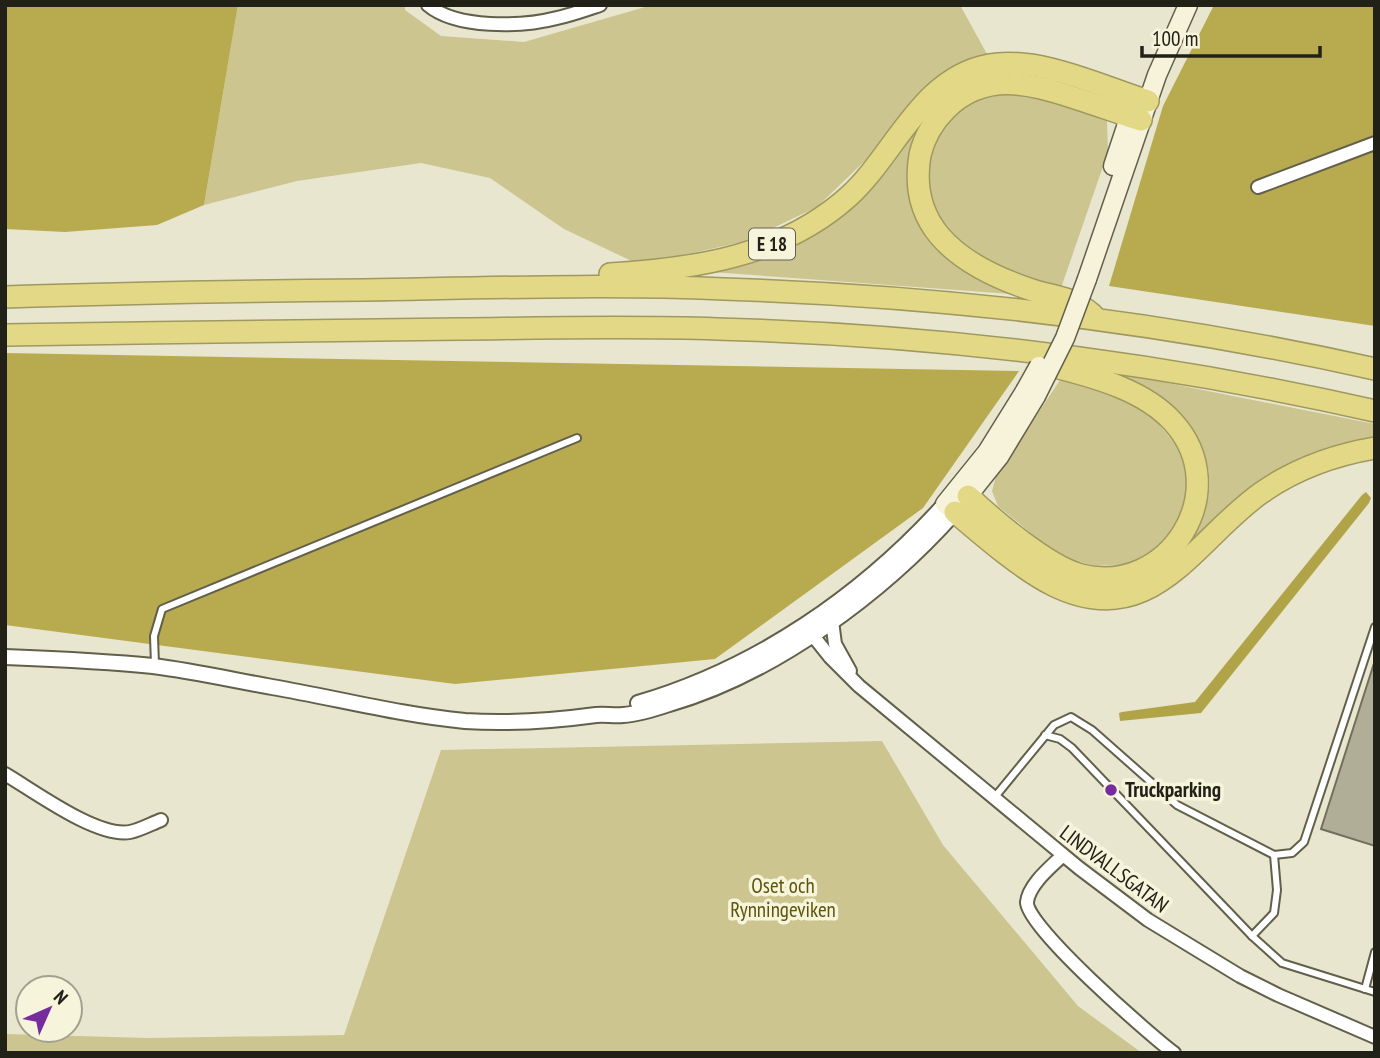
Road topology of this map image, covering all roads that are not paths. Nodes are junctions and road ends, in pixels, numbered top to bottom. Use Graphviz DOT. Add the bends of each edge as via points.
graph roads {
  1 [pos="428,5"];
  2 [pos="600,5"];
  3 [pos="1176,5"];
  4 [pos="1188,5"];
  5 [pos="1166,38"];
  6 [pos="1139,109"];
  7 [pos="1375,143"];
  8 [pos="1258,187"];
  9 [pos="381,289"];
  10 [pos="5,297"];
  11 [pos="1100,321"];
  12 [pos="5,335"];
  13 [pos="1043,355"];
  14 [pos="1375,369"];
  15 [pos="1375,411"];
  16 [pos="577,438"];
  17 [pos="1375,448"];
  18 [pos="956,500"];
  19 [pos="832,621"];
  20 [pos="1375,626"];
  21 [pos="808,630"];
  22 [pos="5,657"];
  23 [pos="155,667"];
  24 [pos="859,686"];
  25 [pos="1045,735"];
  26 [pos="5,775"];
  27 [pos="994,798"];
  28 [pos="161,820"];
  29 [pos="1062,855"];
  30 [pos="1273,855"];
  31 [pos="1252,936"];
  32 [pos="1375,952"];
  33 [pos="1365,989"];
  34 [pos="1375,992"];
  35 [pos="1375,1037"];
  36 [pos="1174,1053"];
  1 -- 2 [label="street" via="453,18 508,24 555,19"];
  3 -- 5 [label="main road"];
  4 -- 5 [label="main road"];
  5 -- 6 [label="main road"];
  6 -- 9 [label="highway, E 18" via="1037,66 986,66 954,78 933,94 873,171 834,208 804,229 763,248 720,261 649,271"];
  6 -- 11 [label="highway, E 18" via="1031,85 985,86 960,98 939,116 921,149 918,186 922,204 929,221 953,249 999,277 1075,302"];
  6 -- 18 [label="main road, bridge" via="1082,277 1031,393"];
  7 -- 8 [label="street"];
  9 -- 10 [label="highway, E 18"];
  9 -- 11 [label="highway, E 18" via="721,288 924,300"];
  11 -- 14 [label="highway, E 18"];
  12 -- 13 [label="highway" via="661,327 835,334"];
  13 -- 15 [label="highway" via="1156,368"];
  13 -- 18 [label="highway" via="1059,368 1127,391 1173,422 1188,445 1196,471 1195,508 1188,525 1172,548 1151,566 1097,578 1046,558"];
  16 -- 23 [label="lane" via="162,608 154,636"];
  17 -- 18 [label="highway" via="1324,461 1275,484 1232,517 1168,578 1120,596 1085,596 1053,585"];
  18 -- 19 [label="street" via="926,544"];
  18 -- 21 [label="street"];
  19 -- 21 [label="street"];
  19 -- 24 [label="street, LINDVALLSGATAN" via="835,644"];
  20 -- 30 [label="lane" via="1304,842 1292,853"];
  21 -- 23 [label="street" via="721,673 653,698 600,715 533,723 420,716"];
  21 -- 24 [label="street, LINDVALLSGATAN"];
  22 -- 23 [label="street"];
  24 -- 27 [label="street, LINDVALLSGATAN"];
  25 -- 27 [label="lane"];
  25 -- 30 [label="lane" via="1071,716 1177,805"];
  25 -- 31 [label="lane" via="1072,748"];
  26 -- 28 [label="street" via="109,831 129,832"];
  27 -- 29 [label="street, LINDVALLSGATAN"];
  29 -- 35 [label="street, LINDVALLSGATAN" via="1148,920 1214,961"];
  29 -- 36 [label="street" via="1033,887 1028,911 1104,993"];
  30 -- 31 [label="lane" via="1274,913"];
  31 -- 33 [label="lane" via="1282,963"];
  32 -- 33 [label="lane"];
  33 -- 34 [label="lane"];
}
